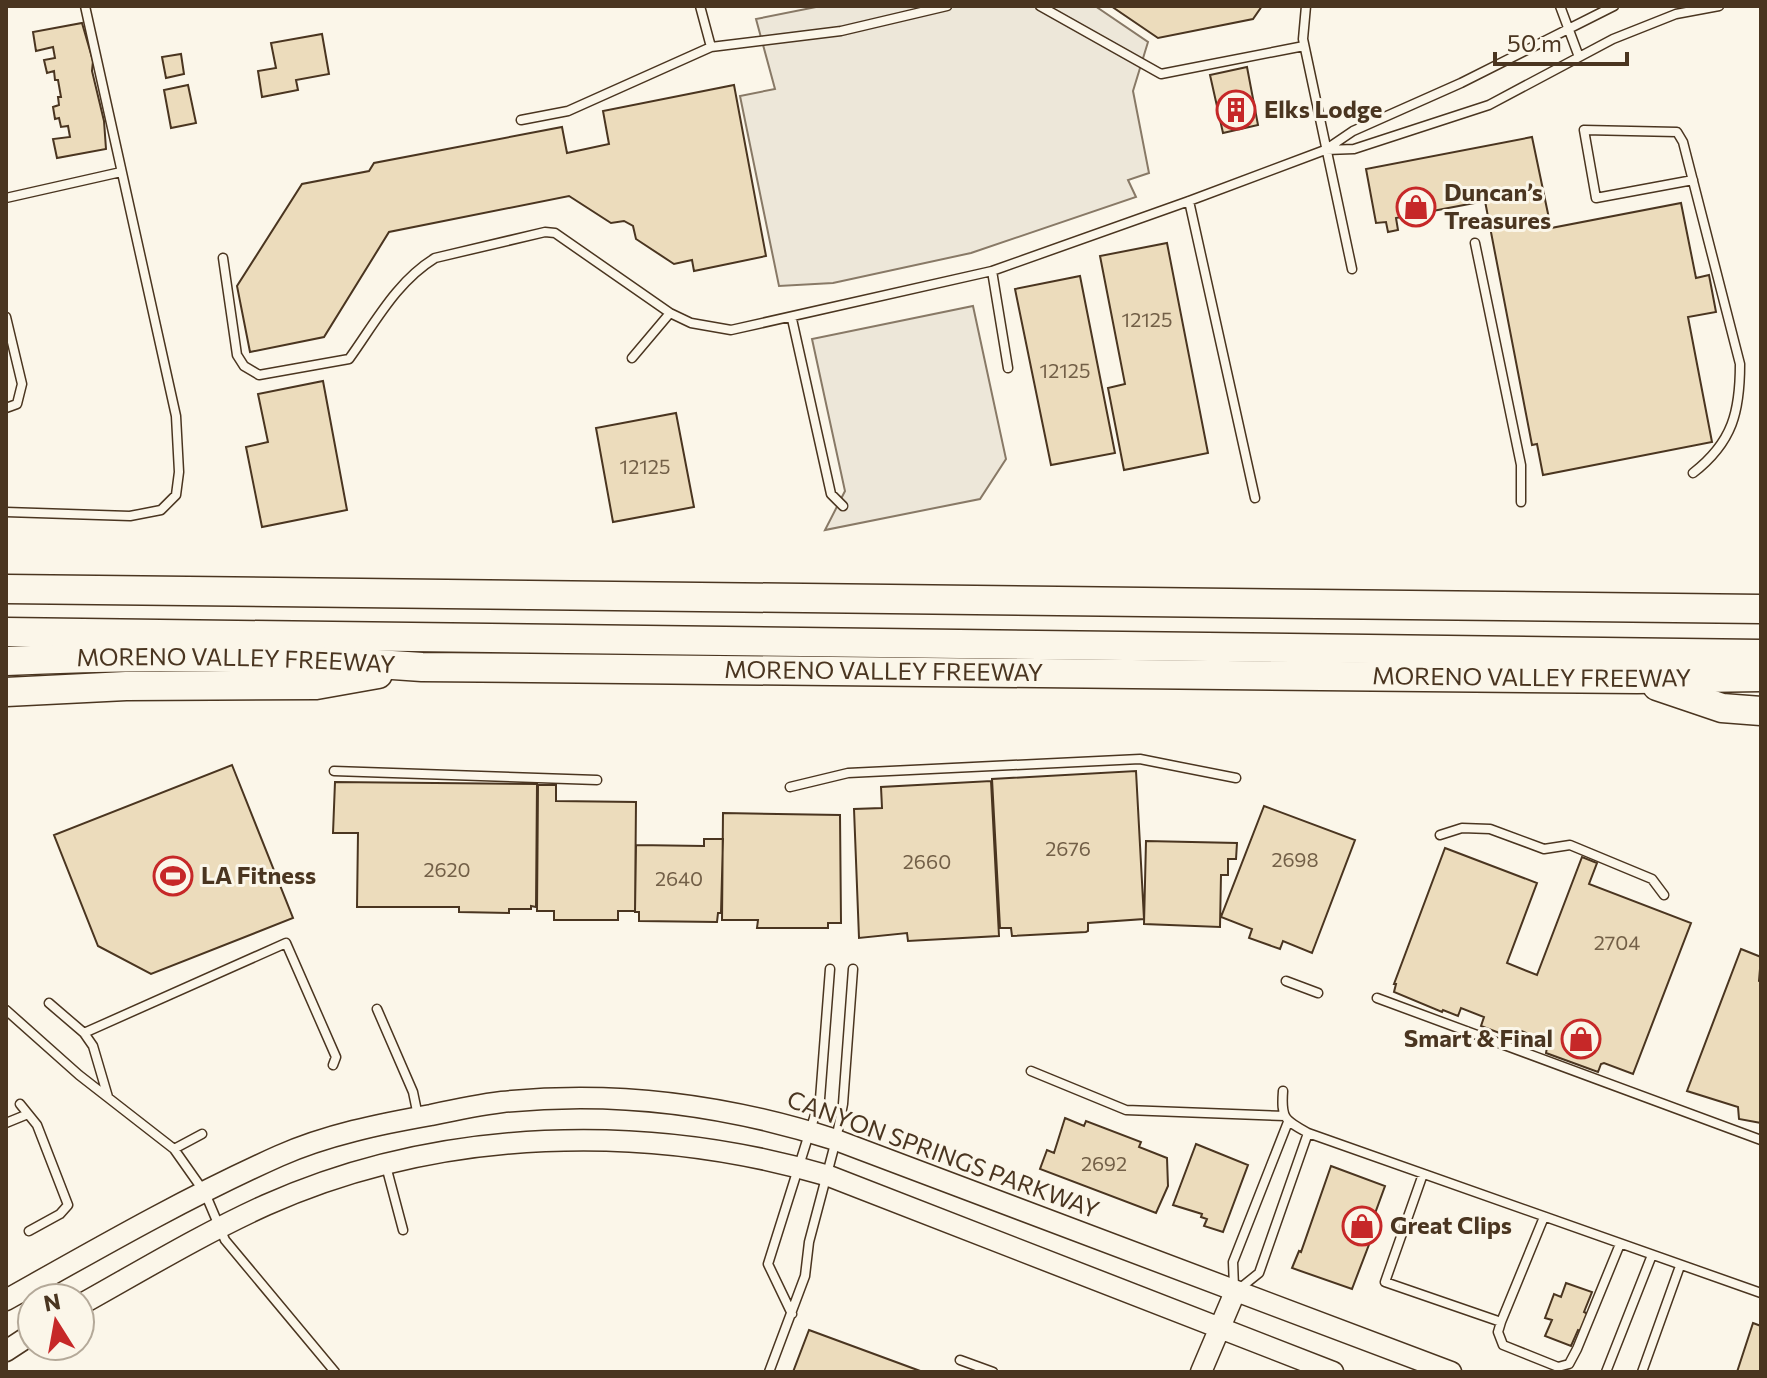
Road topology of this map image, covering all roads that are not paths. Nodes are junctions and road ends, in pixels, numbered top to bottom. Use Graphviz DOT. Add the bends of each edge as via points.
graph roads {
  1 [pos="85,6"];
  2 [pos="700,6"];
  3 [pos="947,6"];
  4 [pos="1040,6"];
  5 [pos="1306,6"];
  6 [pos="1560,6"];
  7 [pos="1614,6"];
  8 [pos="1719,6"];
  9 [pos="1567,29"];
  10 [pos="1304,46"];
  11 [pos="711,47"];
  12 [pos="1579,57"];
  13 [pos="521,120"];
  14 [pos="1325,150"];
  15 [pos="121,172"];
  16 [pos="1693,180"];
  17 [pos="6,198"];
  18 [pos="1189,201"];
  19 [pos="1475,243"];
  20 [pos="223,258"];
  21 [pos="1352,269"];
  22 [pos="992,271"];
  23 [pos="670,313"];
  24 [pos="6,317"];
  25 [pos="792,319"];
  26 [pos="632,358"];
  27 [pos="1008,368"];
  28 [pos="6,408"];
  29 [pos="1693,473"];
  30 [pos="1255,498"];
  31 [pos="1521,502"];
  32 [pos="843,506"];
  33 [pos="6,512"];
  34 [pos="6,589"];
  35 [pos="1761,609"];
  36 [pos="6,632"];
  37 [pos="1761,654"];
  38 [pos="6,661"];
  39 [pos="422,667"];
  40 [pos="1761,677"];
  41 [pos="1637,679"];
  42 [pos="6,692"];
  43 [pos="1761,711"];
  44 [pos="334,771"];
  45 [pos="1236,778"];
  46 [pos="597,780"];
  47 [pos="790,787"];
  48 [pos="1440,835"];
  49 [pos="1664,895"];
  50 [pos="830,969"];
  51 [pos="853,969"];
  52 [pos="1286,981"];
  53 [pos="1318,993"];
  54 [pos="1377,998"];
  55 [pos="49,1003"];
  56 [pos="377,1009"];
  57 [pos="6,1010"];
  58 [pos="84,1033"];
  59 [pos="333,1065"];
  60 [pos="1031,1071"];
  61 [pos="1283,1091"];
  62 [pos="108,1097"];
  63 [pos="20,1104"];
  64 [pos="28,1114"];
  65 [pos="418,1117"];
  66 [pos="1286,1119"];
  67 [pos="6,1123"];
  68 [pos="810,1131"];
  69 [pos="1308,1133"];
  70 [pos="202,1134"];
  71 [pos="836,1140"];
  72 [pos="1761,1140"];
  73 [pos="174,1149"];
  74 [pos="386,1165"];
  75 [pos="798,1167"];
  76 [pos="1423,1174"];
  77 [pos="829,1176"];
  78 [pos="205,1193"];
  79 [pos="1544,1217"];
  80 [pos="220,1228"];
  81 [pos="403,1230"];
  82 [pos="29,1231"];
  83 [pos="1620,1244"];
  84 [pos="1652,1255"];
  85 [pos="1680,1266"];
  86 [pos="1235,1292"];
  87 [pos="1761,1293"];
  88 [pos="96,1296"];
  89 [pos="6,1300"];
  90 [pos="792,1314"];
  91 [pos="1501,1322"];
  92 [pos="1218,1329"];
  93 [pos="960,1360"];
  94 [pos="335,1372"];
  95 [pos="769,1372"];
  96 [pos="993,1372"];
  97 [pos="1201,1372"];
  98 [pos="1333,1372"];
  99 [pos="1451,1372"];
  100 [pos="1606,1372"];
  101 [pos="1642,1372"];
  1 -- 15 [label="lane"];
  2 -- 11 [label="lane"];
  3 -- 11 [label="lane" via="841,31"];
  4 -- 10 [label="lane" via="1161,74"];
  5 -- 10 [label="lane"];
  6 -- 9 [label="lane"];
  7 -- 9 [label="lane"];
  8 -- 12 [label="lane" via="1676,14"];
  9 -- 12 [label="lane"];
  9 -- 14 [label="lane" via="1353,131"];
  10 -- 14 [label="lane"];
  11 -- 13 [label="lane" via="568,111"];
  12 -- 14 [label="lane" via="1489,105 1354,149"];
  14 -- 18 [label="lane"];
  14 -- 21 [label="lane"];
  15 -- 17 [label="lane"];
  15 -- 33 [label="lane" via="176,416 176,495 161,510 130,516"];
  16 -- 16 [label="lane" via="1677,132 1584,130 1596,198"];
  16 -- 29 [label="lane" via="1740,364 1740,397 1724,441"];
  18 -- 22 [label="lane"];
  18 -- 30 [label="lane"];
  19 -- 31 [label="lane" via="1521,465"];
  20 -- 23 [label="lane" via="237,355 259,375 349,359 403,282 435,258 545,232 555,233"];
  22 -- 25 [label="lane"];
  22 -- 27 [label="lane"];
  23 -- 25 [label="lane" via="731,330"];
  23 -- 26 [label="lane"];
  24 -- 28 [label="lane" via="22,384 17,404"];
  25 -- 32 [label="lane" via="831,494"];
  34 -- 35 [label="highway"];
  36 -- 37 [label="highway"];
  38 -- 39 [label="highway, MORENO VALLEY FREEWAY" via="315,659"];
  39 -- 41 [label="highway, MORENO VALLEY FREEWAY"];
  39 -- 42 [label="highway" via="316,685"];
  40 -- 41 [label="highway, MORENO VALLEY FREEWAY"];
  41 -- 43 [label="highway" via="1722,708"];
  44 -- 46 [label="lane"];
  45 -- 47 [label="lane" via="1140,759 848,773"];
  48 -- 49 [label="lane" via="1462,828 1490,829 1544,849 1570,845 1652,879"];
  50 -- 68 [label="lane" via="820,1099"];
  51 -- 71 [label="lane"];
  52 -- 53 [label="lane"];
  54 -- 72 [label="lane"];
  55 -- 58 [label="lane"];
  56 -- 65 [label="lane" via="413,1092"];
  57 -- 62 [label="lane"];
  58 -- 59 [label="lane" via="286,943 336,1057"];
  58 -- 62 [label="lane"];
  60 -- 66 [label="lane" via="1126,1110"];
  61 -- 66 [label="lane"];
  62 -- 73 [label="lane"];
  63 -- 64 [label="lane"];
  64 -- 67 [label="lane"];
  64 -- 82 [label="lane" via="68,1205"];
  65 -- 68 [label="street, CANYON SPRINGS PARKWAY" via="502,1102 591,1098 679,1102"];
  65 -- 78 [label="street, CANYON SPRINGS PARKWAY" via="281,1155"];
  66 -- 69 [label="lane"];
  66 -- 86 [label="lane" via="1233,1262"];
  68 -- 71 [label="street, CANYON SPRINGS PARKWAY"];
  68 -- 75 [label="lane"];
  69 -- 76 [label="lane"];
  69 -- 86 [label="lane" via="1259,1273"];
  70 -- 73 [label="lane"];
  71 -- 77 [label="lane"];
  71 -- 86 [label="street, CANYON SPRINGS PARKWAY"];
  73 -- 78 [label="lane"];
  74 -- 75 [label="street" via="466,1148 594,1139 645,1141"];
  74 -- 80 [label="street" via="268,1204"];
  74 -- 81 [label="lane"];
  75 -- 77 [label="street"];
  75 -- 90 [label="lane" via="768,1264"];
  76 -- 79 [label="lane"];
  76 -- 91 [label="lane" via="1385,1282"];
  77 -- 90 [label="lane"];
  77 -- 92 [label="street"];
  78 -- 80 [label="lane"];
  78 -- 89 [label="street, CANYON SPRINGS PARKWAY"];
  79 -- 83 [label="lane"];
  79 -- 91 [label="lane"];
  80 -- 88 [label="street"];
  80 -- 94 [label="lane"];
  83 -- 84 [label="lane"];
  83 -- 91 [label="lane" via="1569,1364 1558,1367 1503,1345"];
  84 -- 85 [label="lane"];
  84 -- 100 [label="lane"];
  85 -- 87 [label="lane"];
  85 -- 101 [label="lane"];
  86 -- 92 [label="street"];
  86 -- 99 [label="street, CANYON SPRINGS PARKWAY"];
  90 -- 95 [label="lane"];
  92 -- 97 [label="street"];
  92 -- 98 [label="street"];
  93 -- 96 [label="lane"];
}
